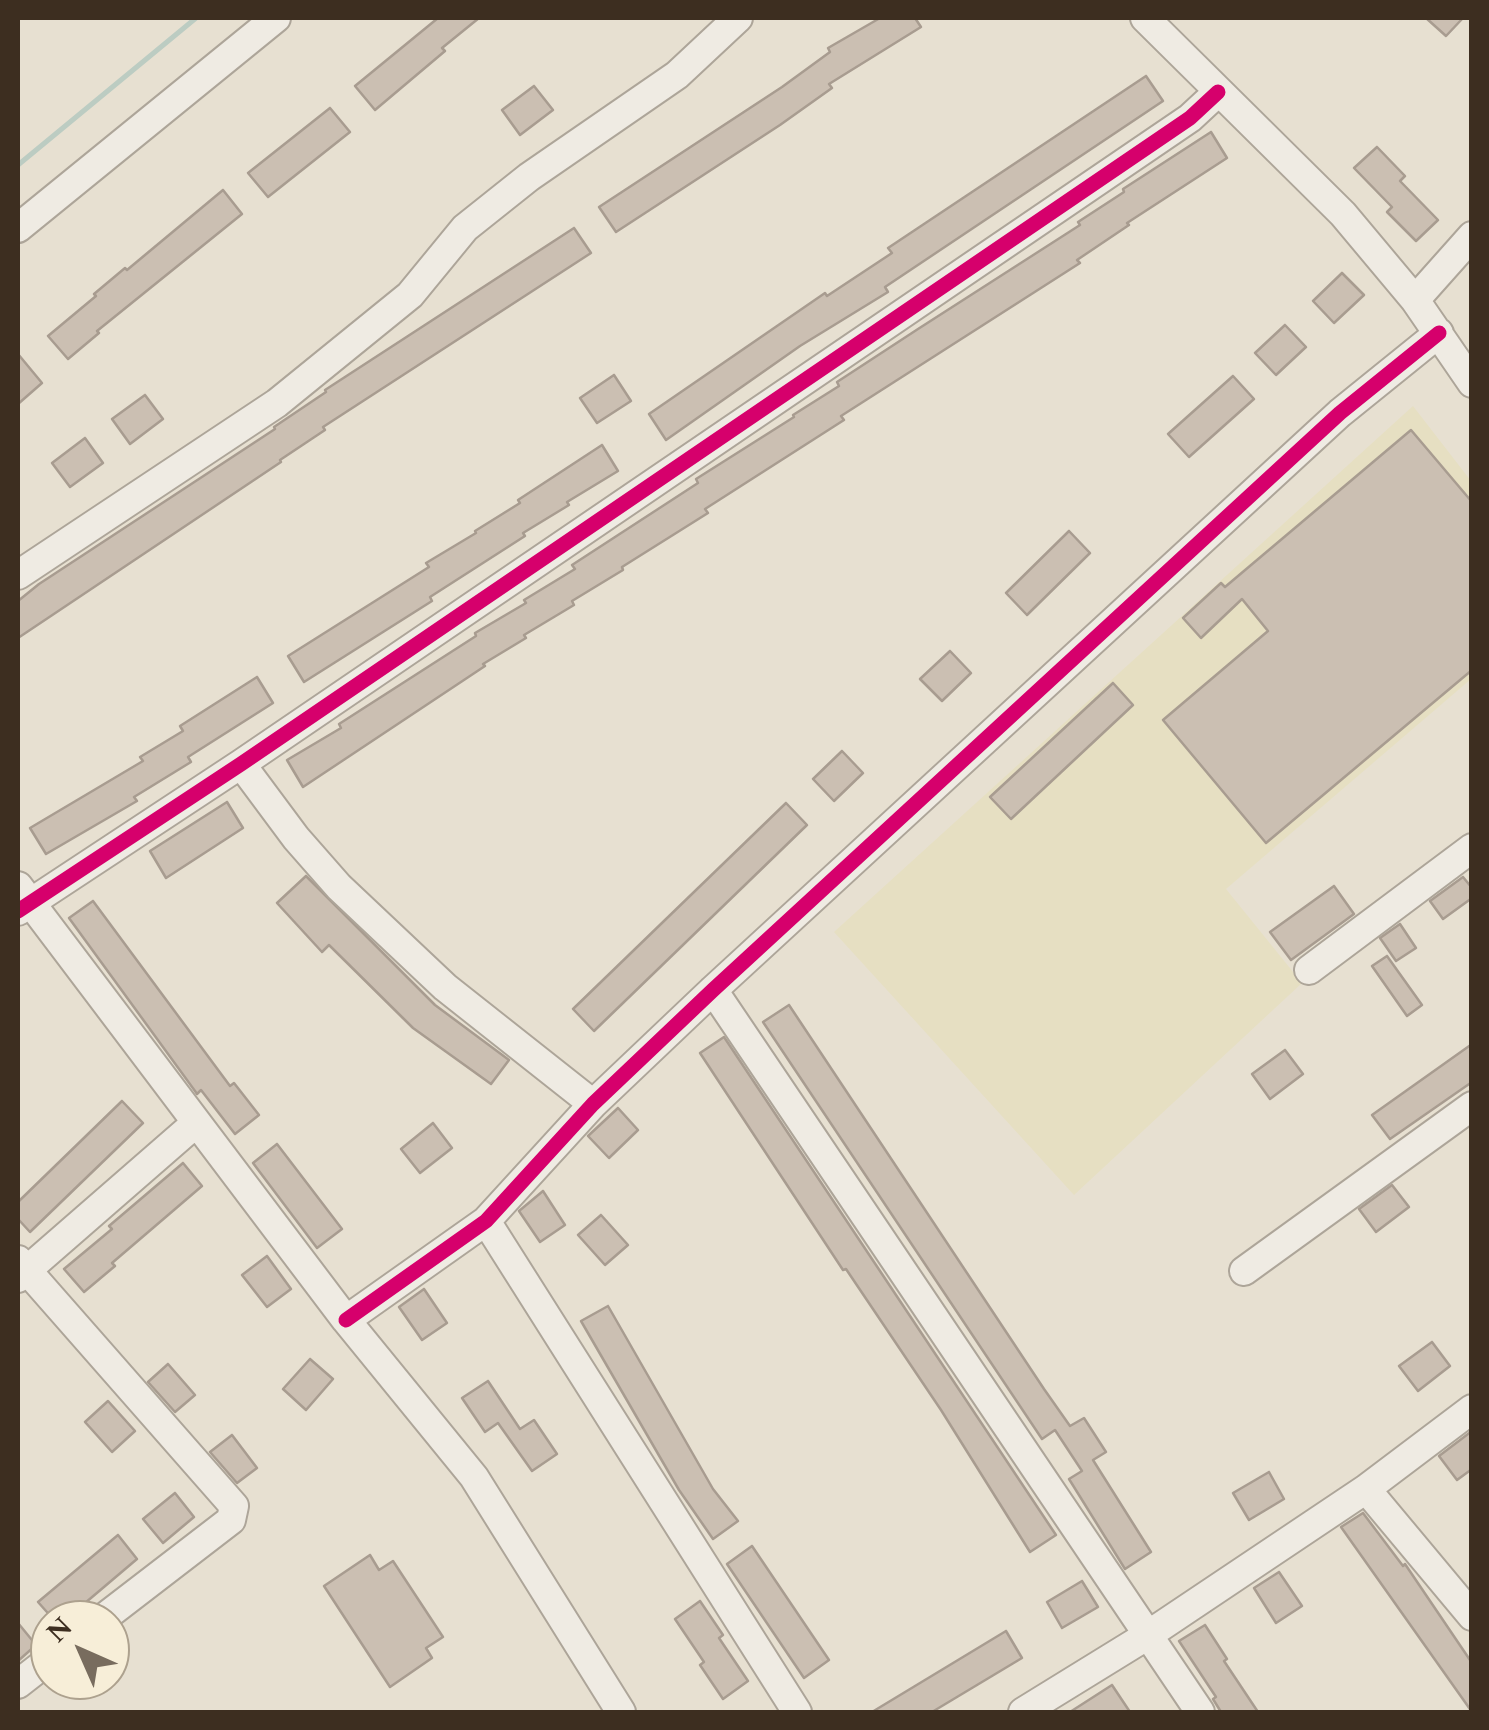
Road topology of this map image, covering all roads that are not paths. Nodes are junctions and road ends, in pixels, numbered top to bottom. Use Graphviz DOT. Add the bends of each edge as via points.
graph roads {
  1 [pos="276,18"];
  2 [pos="738,18"];
  3 [pos="1145,18"];
  4 [pos="1218,92"];
  5 [pos="18,228"];
  6 [pos="1472,236"];
  7 [pos="1415,300"];
  8 [pos="1439,333"];
  9 [pos="1472,383"];
  10 [pos="18,576"];
  11 [pos="241,764"];
  12 [pos="1472,848"];
  13 [pos="21,900"];
  14 [pos="1309,970"];
  15 [pos="713,990"];
  16 [pos="593,1104"];
  17 [pos="1472,1106"];
  18 [pos="196,1122"];
  19 [pos="486,1221"];
  20 [pos="20,1270"];
  21 [pos="1244,1272"];
  22 [pos="346,1320"];
  23 [pos="1472,1409"];
  24 [pos="1366,1489"];
  25 [pos="127,1600"];
  26 [pos="1472,1616"];
  27 [pos="1148,1635"];
  28 [pos="621,1712"];
  29 [pos="797,1712"];
  30 [pos="1022,1712"];
  31 [pos="1200,1712"];
  1 -- 5 [label="street"];
  2 -- 10 [label="street" via="677,75 465,228 410,296 276,403"];
  3 -- 4 [label="street"];
  4 -- 7 [label="street" via="1343,214"];
  4 -- 11 [label="street" via="1190,118"];
  6 -- 7 [label="street"];
  7 -- 8 [label="street"];
  8 -- 9 [label="street"];
  8 -- 15 [label="street" via="1340,413"];
  11 -- 13 [label="street"];
  11 -- 16 [label="street" via="338,887 446,987"];
  12 -- 14 [label="street"];
  13 -- 18 [label="street"];
  15 -- 16 [label="street"];
  15 -- 27 [label="street"];
  16 -- 19 [label="street"];
  17 -- 21 [label="street"];
  18 -- 20 [label="street"];
  18 -- 22 [label="street"];
  19 -- 22 [label="street"];
  19 -- 29 [label="street"];
  20 -- 25 [label="street" via="234,1506 231,1520"];
  22 -- 28 [label="street" via="474,1478"];
  23 -- 24 [label="street"];
  24 -- 26 [label="street"];
  24 -- 27 [label="street"];
  27 -- 30 [label="street"];
  27 -- 31 [label="street"];
}
